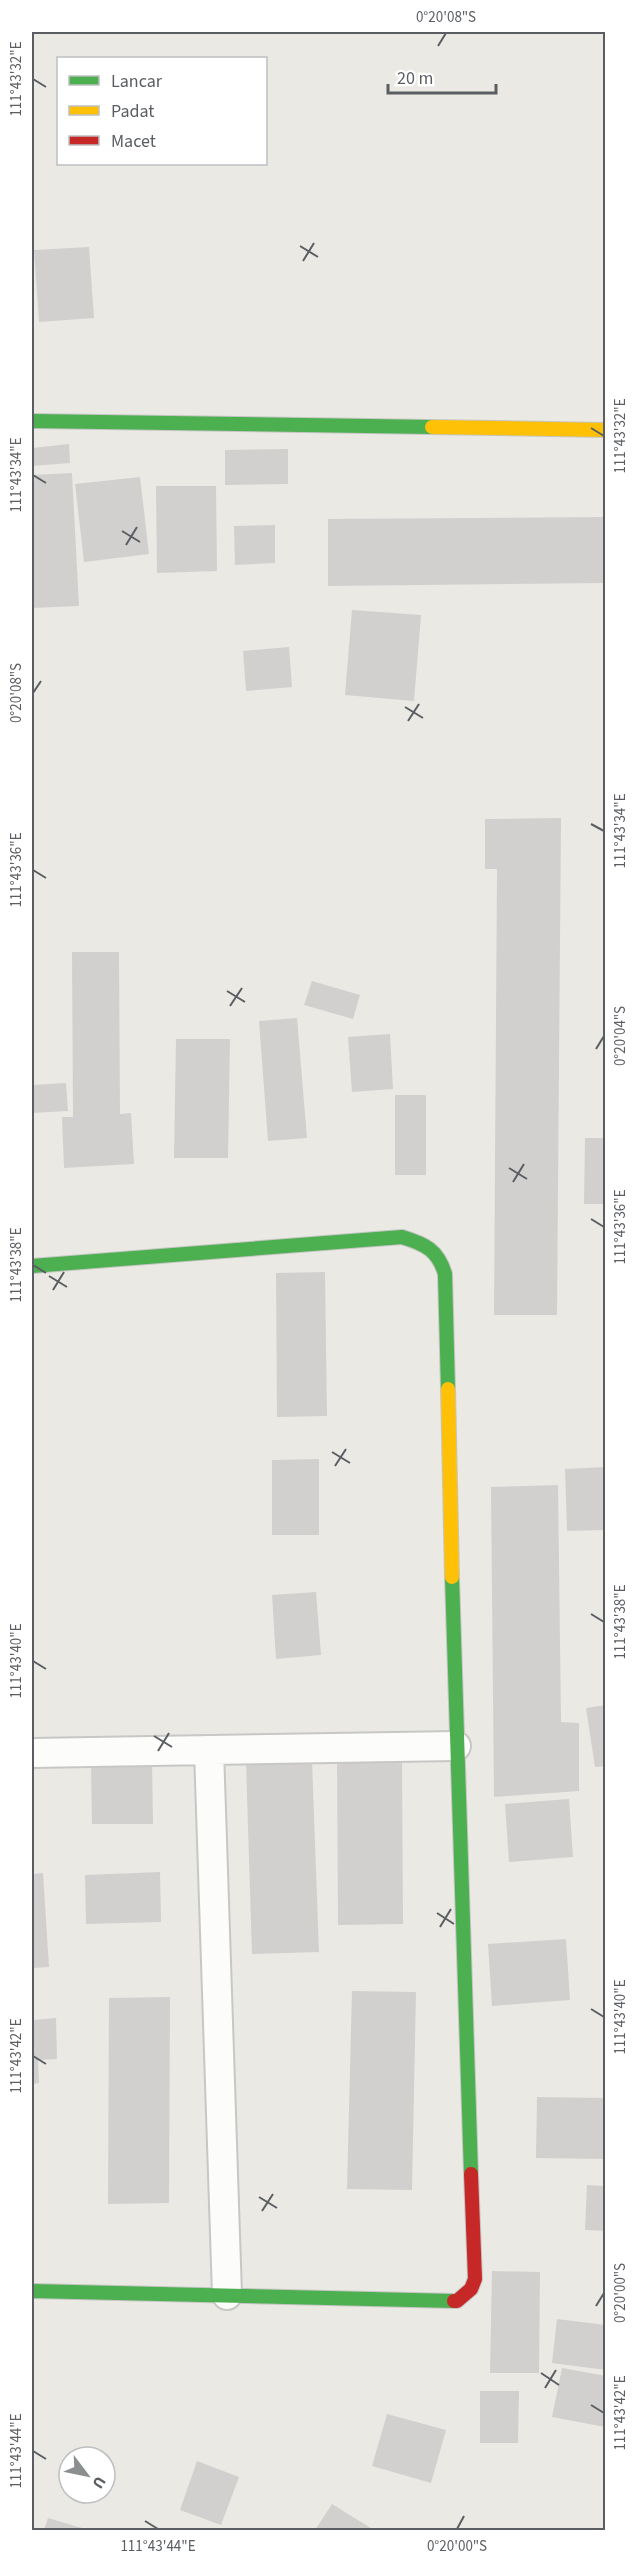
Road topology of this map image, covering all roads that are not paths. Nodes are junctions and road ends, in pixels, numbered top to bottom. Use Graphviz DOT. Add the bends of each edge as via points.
graph roads {
  1 [pos="32,421"];
  2 [pos="606,430"];
  3 [pos="32,1266"];
  4 [pos="456,1746"];
  5 [pos="209,1750"];
  6 [pos="32,1754"];
  7 [pos="32,2290"];
  8 [pos="227,2295"];
  1 -- 2 [label="street"];
  3 -- 4 [label="street" via="402,1237 434,1248 441,1257 444,1274"];
  4 -- 5 [label="street"];
  4 -- 8 [label="street" via="475,2279 471,2289 457,2301"];
  5 -- 6 [label="street"];
  5 -- 8 [label="street"];
  7 -- 8 [label="street"];
}
